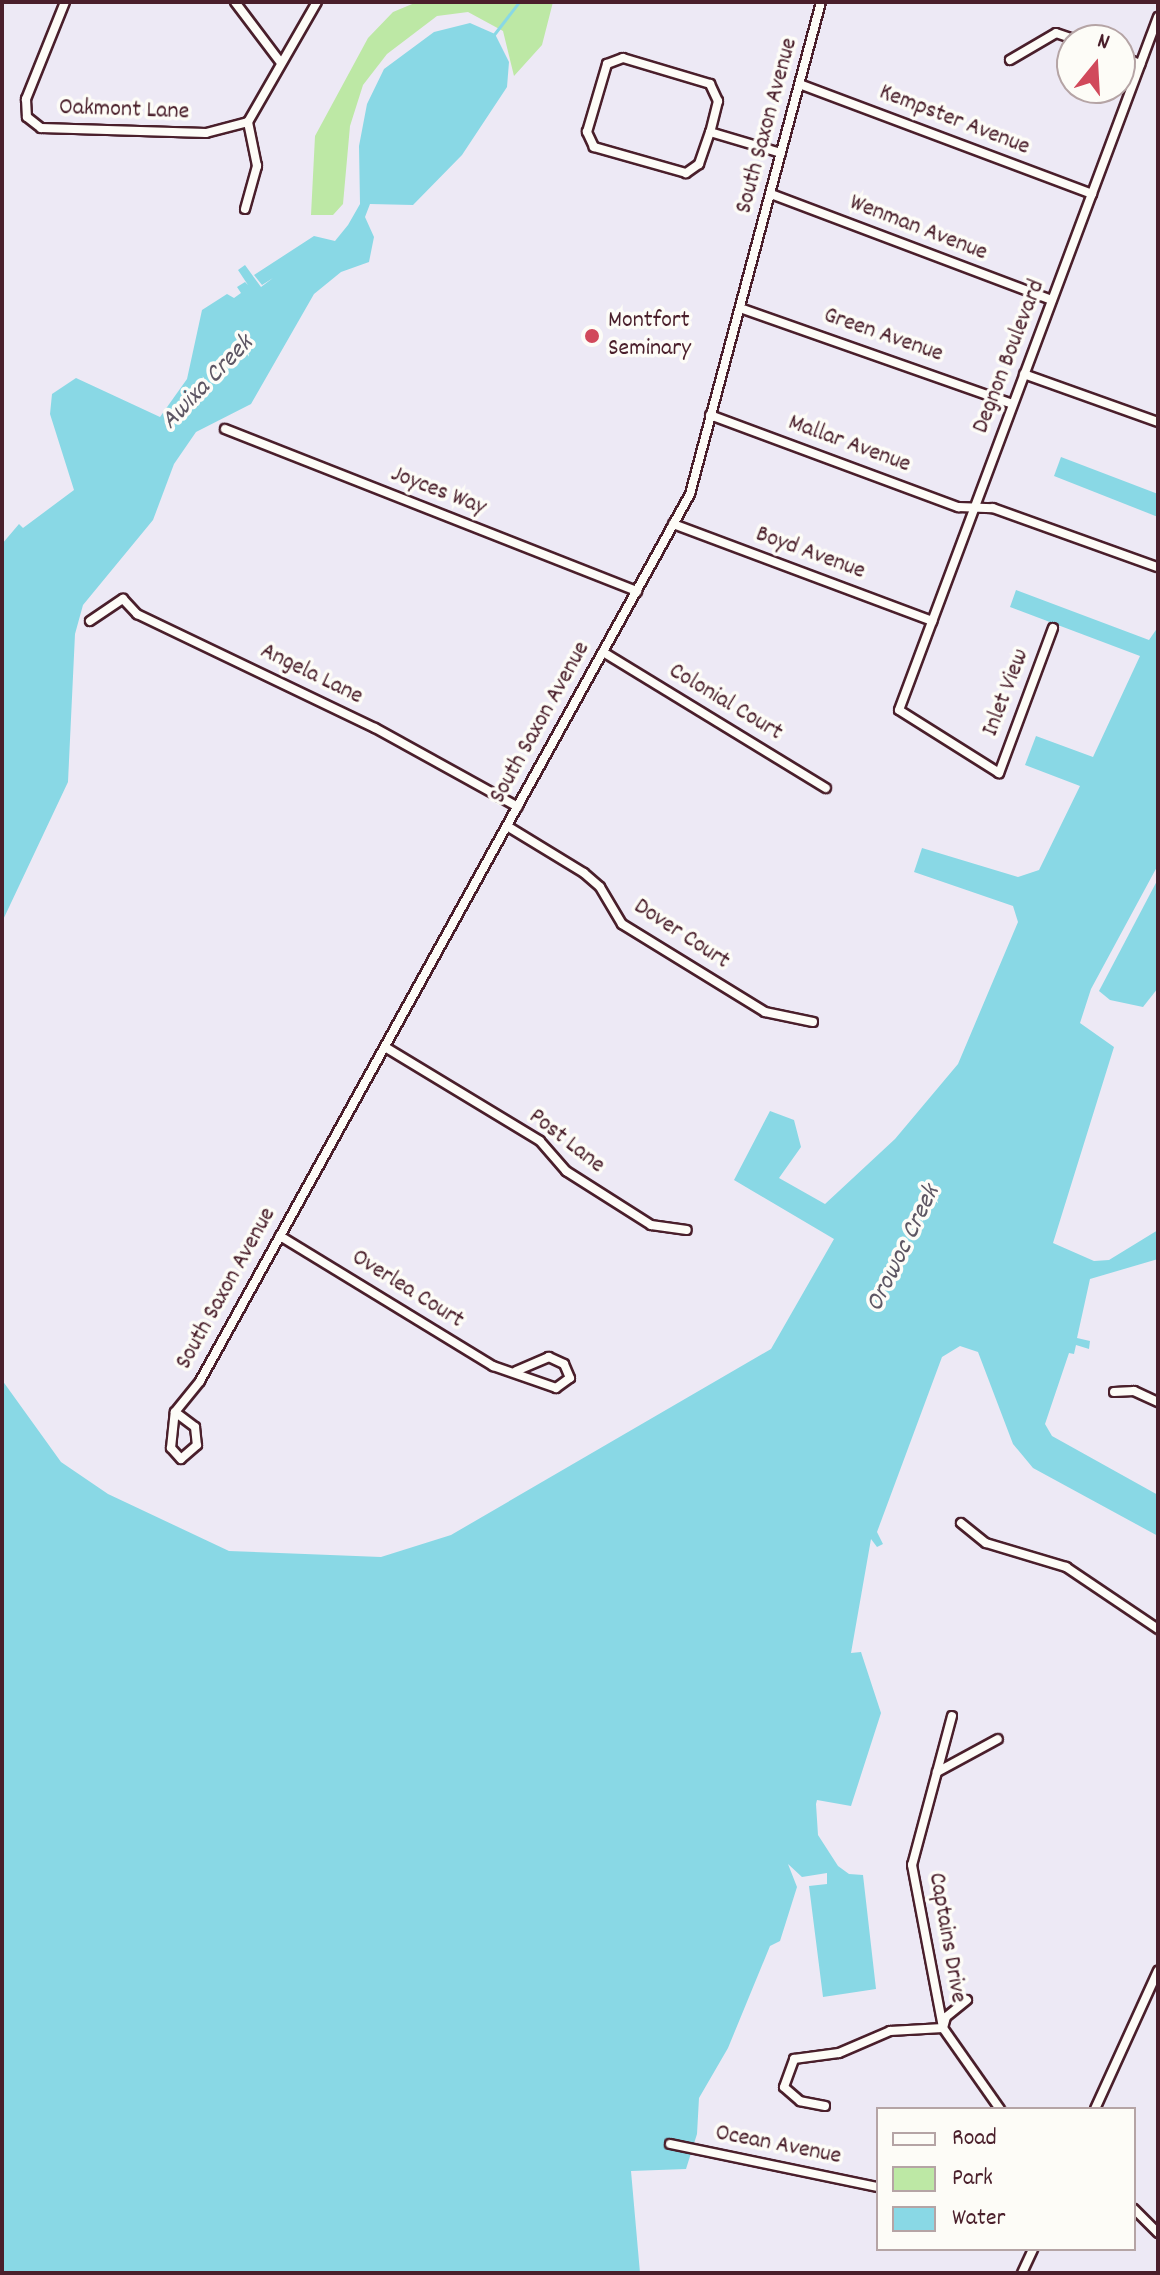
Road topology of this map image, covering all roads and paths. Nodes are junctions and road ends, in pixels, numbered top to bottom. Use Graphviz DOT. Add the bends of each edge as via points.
graph roads {
  1 [pos="65,2"];
  2 [pos="235,2"];
  3 [pos="317,2"];
  4 [pos="821,2"];
  5 [pos="1158,17"];
  6 [pos="1056,33"];
  7 [pos="1010,60"];
  8 [pos="1136,62"];
  9 [pos="281,63"];
  10 [pos="1140,64"];
  11 [pos="802,85"];
  12 [pos="248,122"];
  13 [pos="710,132"];
  14 [pos="781,153"];
  15 [pos="771,194"];
  16 [pos="1092,194"];
  17 [pos="245,209"];
  18 [pos="1052,300"];
  19 [pos="740,308"];
  20 [pos="1024,374"];
  21 [pos="1013,404"];
  22 [pos="710,415"];
  23 [pos="1158,422"];
  24 [pos="225,429"];
  25 [pos="974,508"];
  26 [pos="673,524"];
  27 [pos="1157,567"];
  28 [pos="637,591"];
  29 [pos="90,621"];
  30 [pos="932,621"];
  31 [pos="1053,628"];
  32 [pos="603,652"];
  33 [pos="999,773"];
  34 [pos="826,788"];
  35 [pos="518,807"];
  36 [pos="507,826"];
  37 [pos="813,1022"];
  38 [pos="385,1047"];
  39 [pos="687,1230"];
  40 [pos="280,1236"];
  41 [pos="516,1371"];
  42 [pos="1114,1392"];
  43 [pos="1158,1402"];
  44 [pos="175,1412"];
  45 [pos="961,1523"];
  46 [pos="1158,1629"];
  47 [pos="952,1716"];
  48 [pos="998,1739"];
  49 [pos="937,1772"];
  50 [pos="1158,1971"];
  51 [pos="967,2000"];
  52 [pos="943,2028"];
  53 [pos="825,2106"];
  54 [pos="999,2107"];
  55 [pos="1096,2107"];
  56 [pos="670,2144"];
  57 [pos="876,2187"];
  58 [pos="1136,2211"];
  59 [pos="1158,2233"];
  60 [pos="1032,2251"];
  61 [pos="1022,2273"];
  1 -- 12 [label="street, Oakmont Lane" via="30,83 25,108 32,122 63,131 206,133"];
  2 -- 9 [label="street"];
  3 -- 9 [label="street"];
  4 -- 11 [label="street, South Saxon Avenue"];
  5 -- 10 [label="street, Degnon Boulevard"];
  6 -- 7 [label="street"];
  8 -- 10 [label="street"];
  9 -- 12 [label="street"];
  10 -- 16 [label="street, Degnon Boulevard"];
  11 -- 14 [label="street, South Saxon Avenue"];
  11 -- 16 [label="street, Kempster Avenue"];
  12 -- 17 [label="street" via="257,166"];
  13 -- 13 [label="street" via="718,101 715,88 617,58 604,69 586,138 600,150 686,173 699,164"];
  13 -- 14 [label="street"];
  14 -- 15 [label="street, South Saxon Avenue"];
  15 -- 18 [label="street, Wenman Avenue"];
  15 -- 19 [label="street, South Saxon Avenue"];
  16 -- 18 [label="street, Degnon Boulevard"];
  18 -- 20 [label="street, Degnon Boulevard"];
  19 -- 21 [label="street, Green Avenue"];
  19 -- 22 [label="street, South Saxon Avenue"];
  20 -- 21 [label="street, Degnon Boulevard"];
  20 -- 23 [label="street"];
  21 -- 25 [label="street, Degnon Boulevard"];
  22 -- 25 [label="street, Mallar Avenue" via="958,507"];
  22 -- 26 [label="street, South Saxon Avenue" via="690,494"];
  24 -- 28 [label="street, Joyces Way"];
  25 -- 27 [label="street, Mallar Avenue" via="993,508"];
  25 -- 30 [label="street, Degnon Boulevard"];
  26 -- 28 [label="street, South Saxon Avenue"];
  26 -- 30 [label="street, Boyd Avenue"];
  28 -- 32 [label="street, South Saxon Avenue"];
  29 -- 35 [label="street, Angela Lane" via="123,599 137,614 375,728"];
  30 -- 33 [label="street, Degnon Boulevard" via="899,710"];
  31 -- 33 [label="street, Inlet View"];
  32 -- 34 [label="street, Colonial Court"];
  32 -- 35 [label="street, South Saxon Avenue"];
  35 -- 36 [label="street, South Saxon Avenue"];
  36 -- 37 [label="street, Dover Court" via="584,873 600,887 622,924 765,1012"];
  36 -- 38 [label="street, South Saxon Avenue"];
  38 -- 39 [label="street, Post Lane" via="540,1141 566,1171 651,1225"];
  38 -- 40 [label="street, South Saxon Avenue"];
  40 -- 41 [label="street, Overlea Court" via="481,1359"];
  40 -- 44 [label="street, South Saxon Avenue" via="200,1381"];
  41 -- 41 [label="street, Overlea Court" via="556,1388 570,1378 564,1364 549,1357"];
  42 -- 43 [label="street" via="1134,1391"];
  44 -- 44 [label="street" via="195,1427 197,1445 181,1459 171,1448"];
  45 -- 46 [label="street" via="986,1543 1066,1567"];
  47 -- 49 [label="street, Captains Drive"];
  48 -- 49 [label="street"];
  49 -- 52 [label="street, Captains Drive" via="912,1865"];
  50 -- 55 [label="street"];
  51 -- 52 [label="street, Captains Drive" via="946,2017"];
  52 -- 53 [label="street, Captains Drive" via="890,2031 839,2053 794,2059 784,2087 800,2101"];
  52 -- 54 [label="street, Captains Drive"];
  56 -- 57 [label="street, Ocean Avenue"];
  58 -- 59 [label="street"];
  60 -- 61 [label="street"];
}
